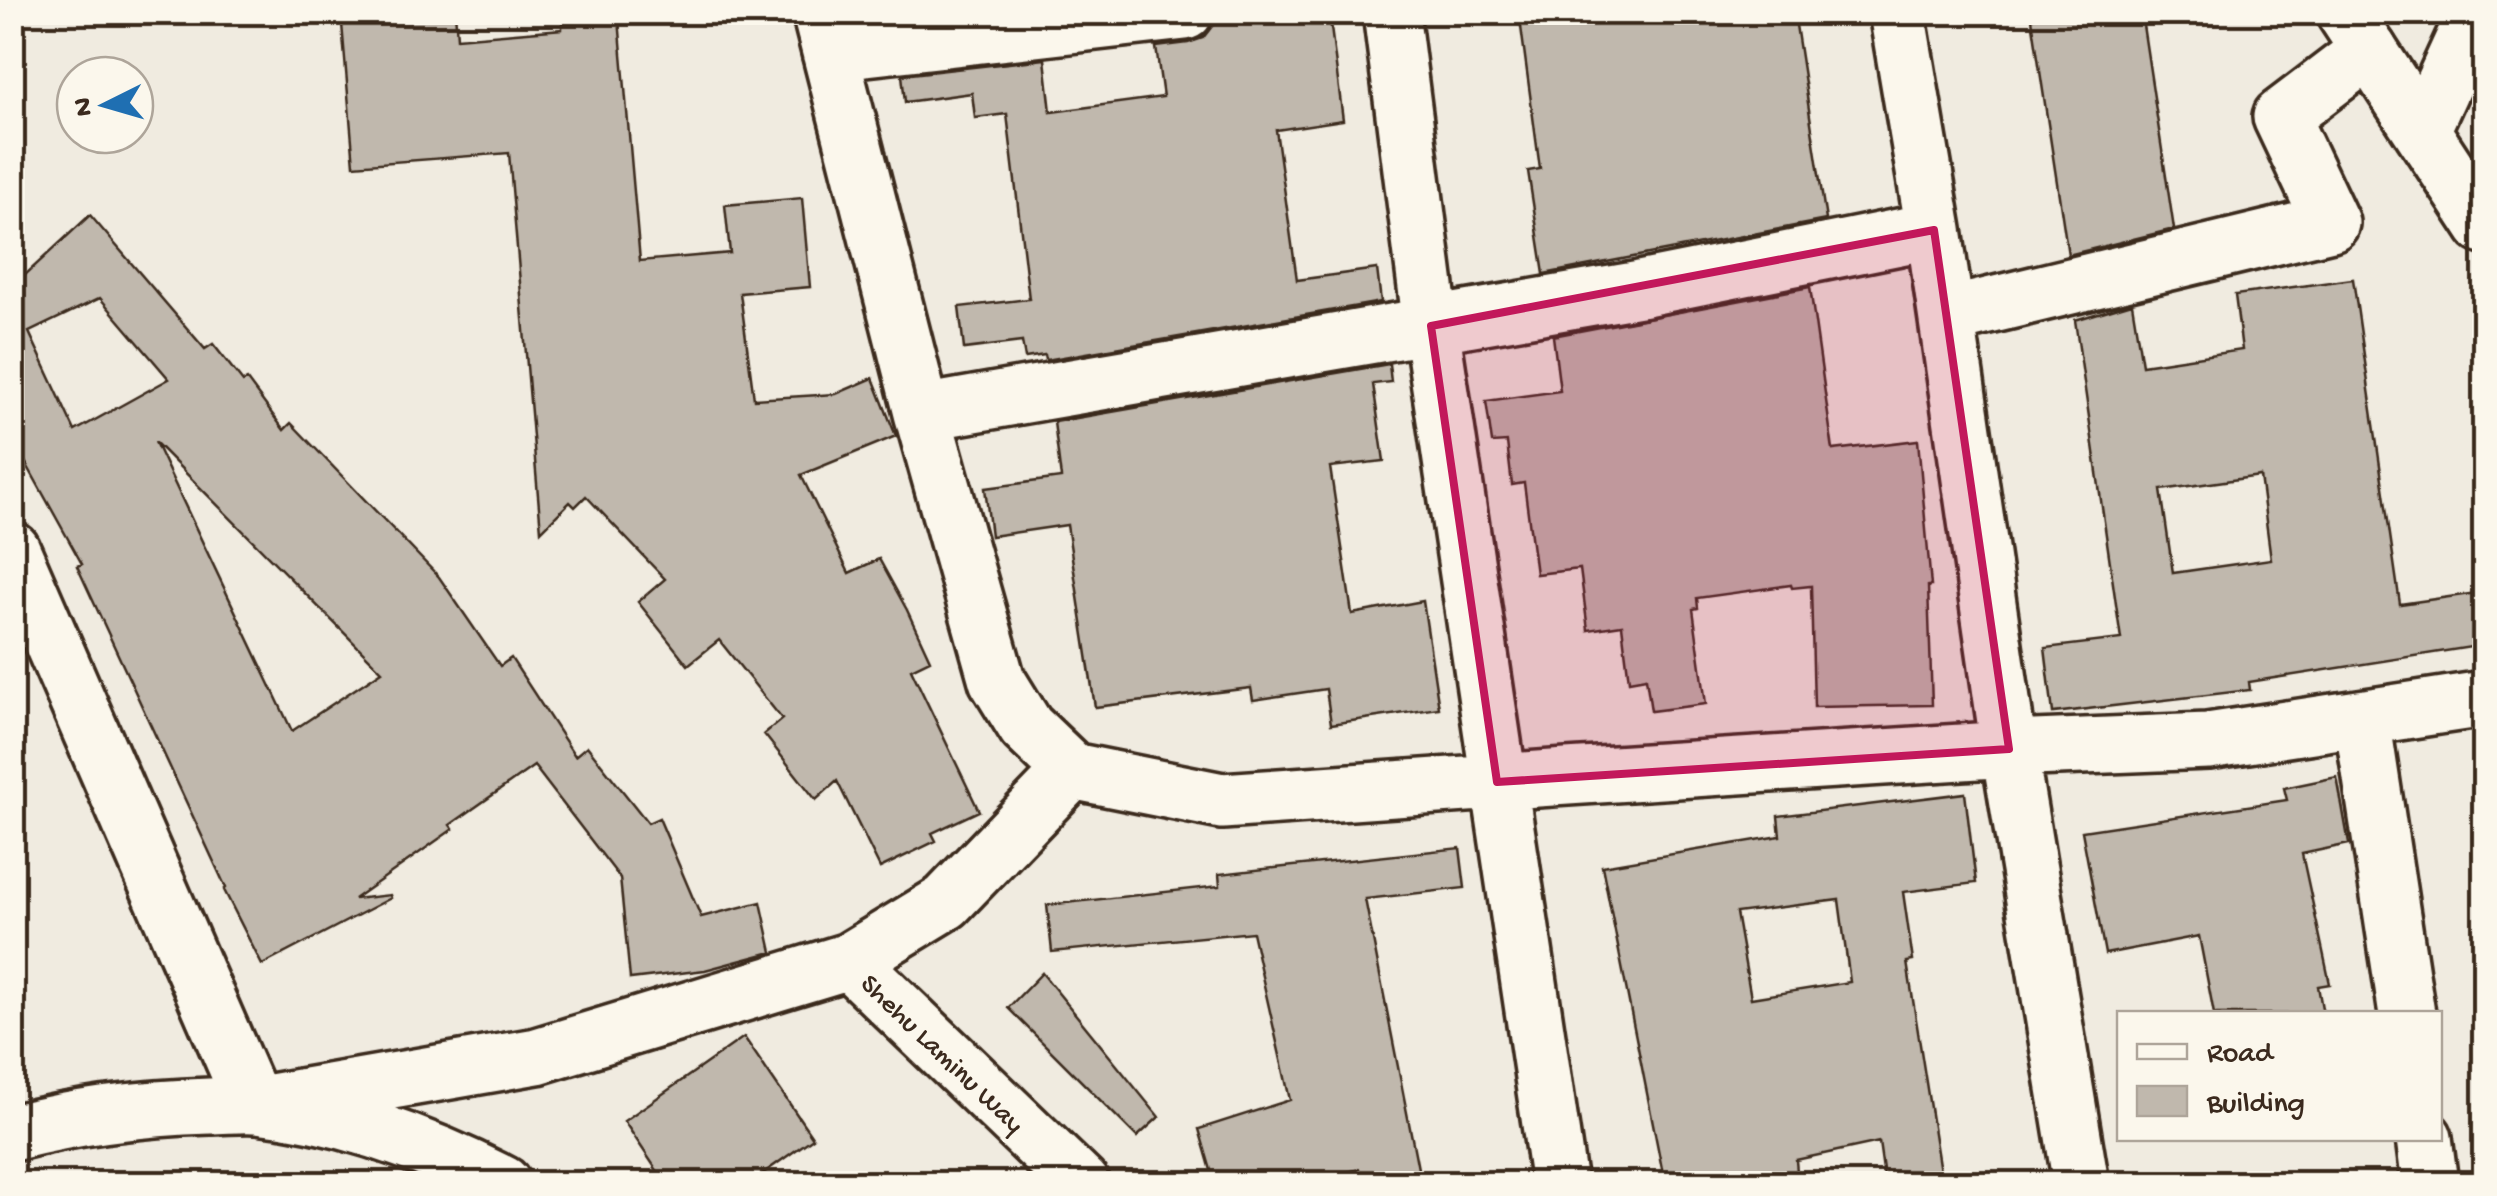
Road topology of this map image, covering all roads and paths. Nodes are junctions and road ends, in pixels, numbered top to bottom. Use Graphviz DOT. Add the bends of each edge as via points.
graph roads {
  1 [pos="1185,12"];
  2 [pos="1390,12"];
  3 [pos="1897,12"];
  4 [pos="2476,12"];
  5 [pos="2356,31"];
  6 [pos="825,32"];
  7 [pos="2422,130"];
  8 [pos="2484,226"];
  9 [pos="1934,230"];
  10 [pos="1947,316"];
  11 [pos="1431,326"];
  12 [pos="922,414"];
  13 [pos="12,550"];
  14 [pos="2484,699"];
  15 [pos="2362,718"];
  16 [pos="2009,749"];
  17 [pos="1072,771"];
  18 [pos="1497,782"];
  19 [pos="850,961"];
  20 [pos="2407,1011"];
  21 [pos="254,1105"];
  22 [pos="12,1133"];
  23 [pos="2424,1141"];
  24 [pos="503,1184"];
  25 [pos="1082,1184"];
  26 [pos="1558,1184"];
  27 [pos="2081,1184"];
  28 [pos="2430,1184"];
  1 -- 6 [label="street"];
  2 -- 11 [label="street"];
  3 -- 9 [label="street"];
  4 -- 7 [label="street"];
  5 -- 7 [label="street"];
  5 -- 10 [label="street" via="2282,117 2331,223"];
  6 -- 12 [label="street"];
  7 -- 8 [label="street"];
  9 -- 10 [label="street"];
  9 -- 11 [label="street"];
  10 -- 16 [label="street"];
  11 -- 12 [label="street"];
  11 -- 18 [label="street"];
  12 -- 17 [label="street" via="997,680 1026,727"];
  13 -- 21 [label="street"];
  14 -- 15 [label="street"];
  15 -- 16 [label="street" via="2208,741"];
  15 -- 20 [label="street"];
  16 -- 18 [label="street"];
  16 -- 27 [label="street"];
  17 -- 18 [label="street" via="1222,802"];
  17 -- 19 [label="street" via="946,902"];
  18 -- 26 [label="street"];
  19 -- 21 [label="street" via="537,1056"];
  19 -- 25 [label="street, Shehu Laminu Way"];
  21 -- 22 [label="street" via="103,1114"];
  21 -- 24 [label="street" via="400,1139"];
  23 -- 28 [label="street"];
}
